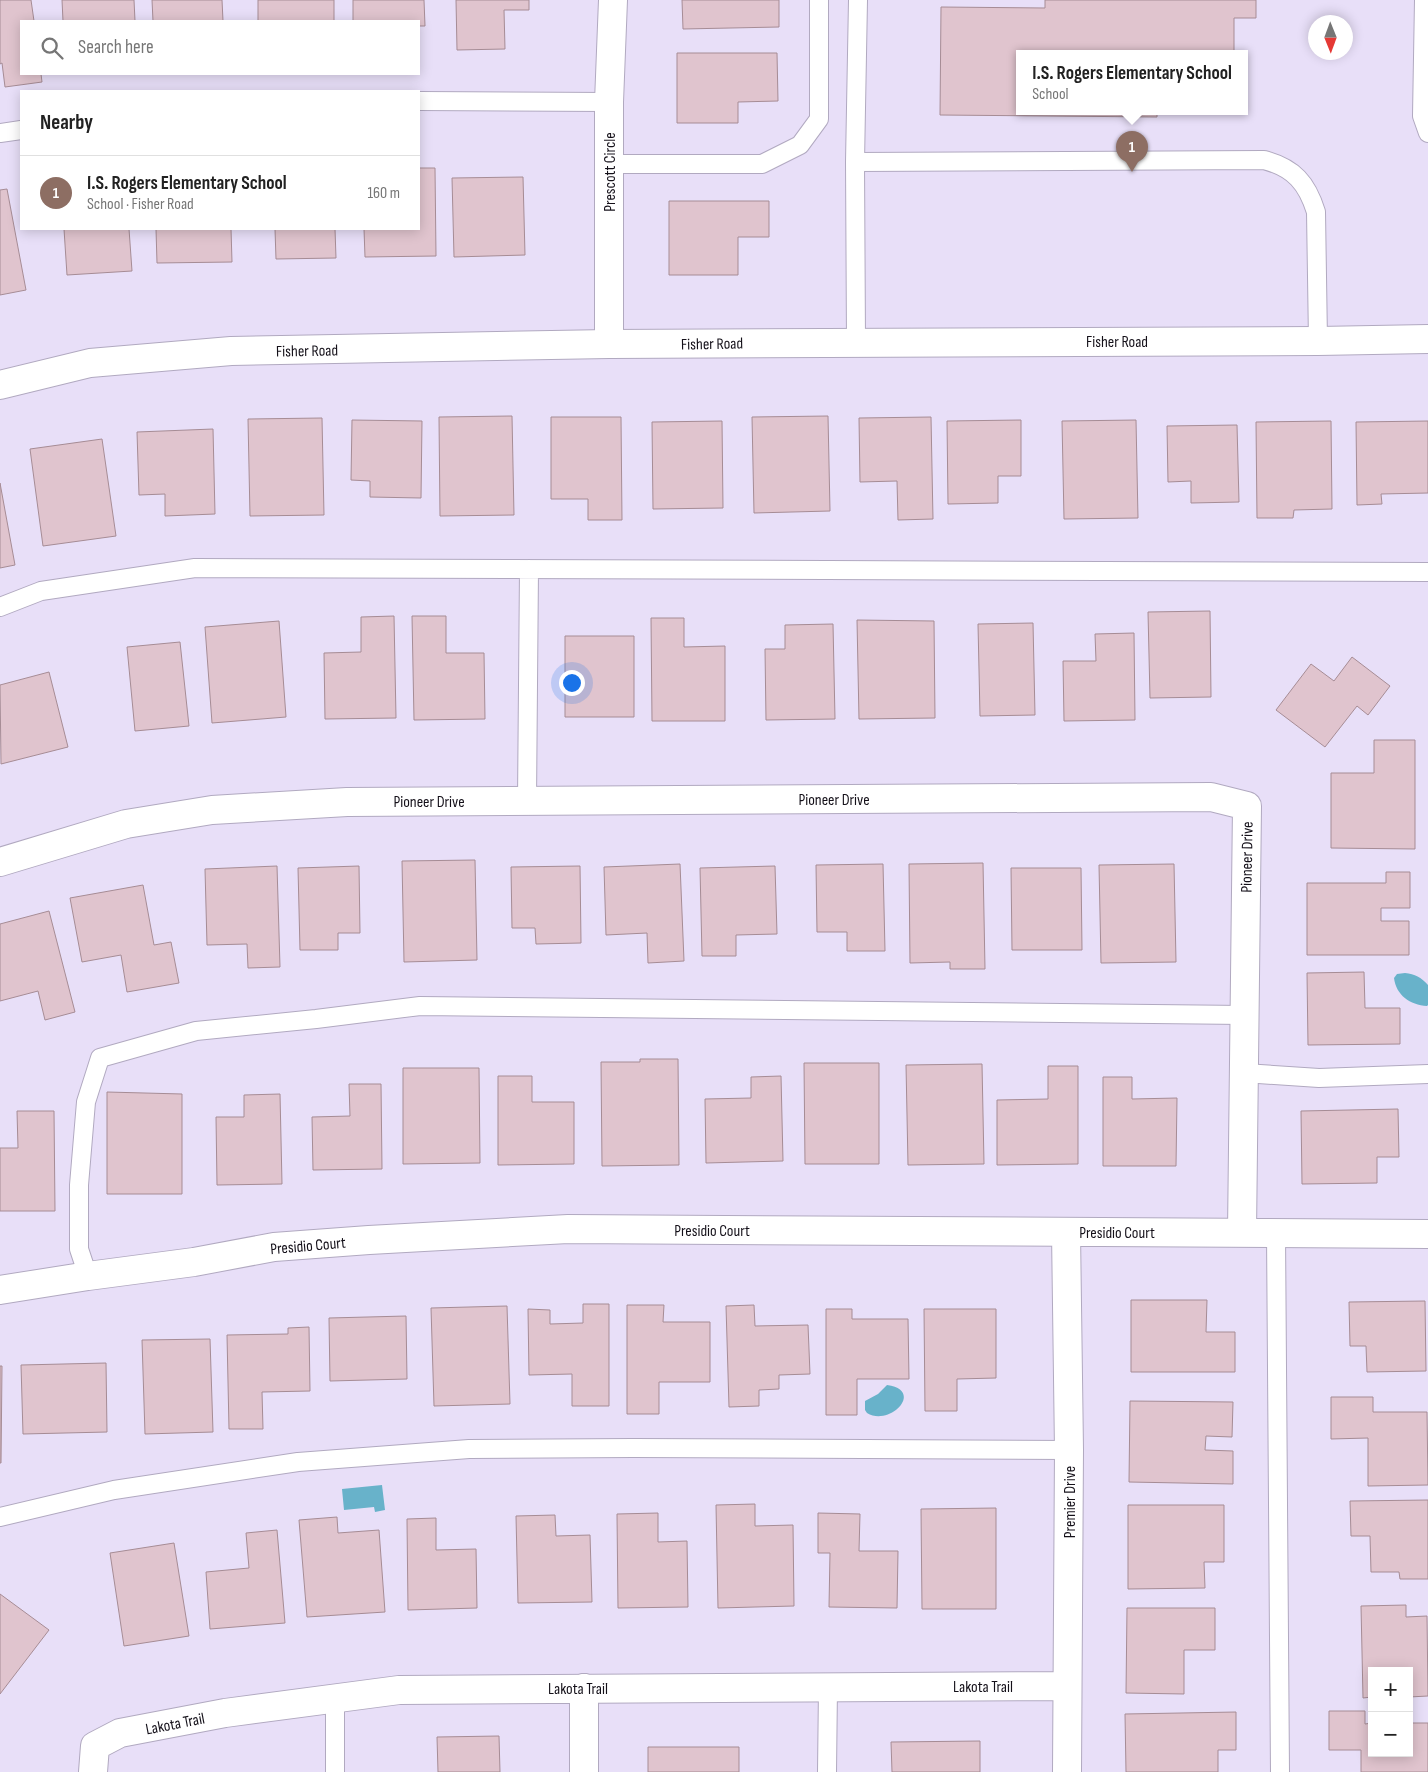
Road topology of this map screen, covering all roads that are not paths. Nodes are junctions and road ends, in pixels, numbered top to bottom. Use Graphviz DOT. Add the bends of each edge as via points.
graph roads {
  1 [pos="613,0"];
  2 [pos="819,0"];
  3 [pos="858,0"];
  4 [pos="1424,0"];
  5 [pos="420,101"];
  6 [pos="609,102"];
  7 [pos="20,130"];
  8 [pos="0,133"];
  9 [pos="1428,134"];
  10 [pos="856,162"];
  11 [pos="609,164"];
  12 [pos="1428,339"];
  13 [pos="856,341"];
  14 [pos="1318,341"];
  15 [pos="609,344"];
  16 [pos="0,385"];
  17 [pos="529,569"];
  18 [pos="1428,572"];
  19 [pos="0,607"];
  20 [pos="527,801"];
  21 [pos="0,862"];
  22 [pos="1244,1015"];
  23 [pos="1244,1073"];
  24 [pos="1428,1074"];
  25 [pos="1066,1232"];
  26 [pos="1242,1233"];
  27 [pos="1276,1233"];
  28 [pos="1428,1234"];
  29 [pos="88,1276"];
  30 [pos="0,1290"];
  31 [pos="1069,1450"];
  32 [pos="0,1517"];
  33 [pos="1067,1686"];
  34 [pos="828,1687"];
  35 [pos="584,1688"];
  36 [pos="335,1699"];
  37 [pos="94,1759"];
  38 [pos="335,1772"];
  39 [pos="584,1772"];
  40 [pos="827,1772"];
  41 [pos="1067,1772"];
  42 [pos="1280,1772"];
  1 -- 6 [label="street, Prescott Circle"];
  2 -- 11 [label="lane" via="818,119 800,145 762,164"];
  3 -- 10 [label="lane"];
  4 -- 9 [label="lane" via="1422,116"];
  5 -- 6 [label="lane"];
  6 -- 11 [label="street, Prescott Circle"];
  7 -- 8 [label="lane"];
  10 -- 13 [label="lane"];
  10 -- 14 [label="lane" via="1264,160 1279,164 1298,177 1310,194 1316,212"];
  11 -- 15 [label="street, Prescott Circle"];
  12 -- 14 [label="street, Fisher Road"];
  13 -- 14 [label="street, Fisher Road"];
  13 -- 15 [label="street, Fisher Road"];
  15 -- 16 [label="street, Fisher Road" via="231,351 90,363"];
  17 -- 18 [label="lane"];
  17 -- 19 [label="lane" via="196,568 41,590"];
  17 -- 20 [label="lane"];
  20 -- 21 [label="street, Pioneer Drive" via="347,802 212,810 126,824"];
  20 -- 22 [label="street, Pioneer Drive" via="1211,797 1247,806"];
  22 -- 23 [label="street, Pioneer Drive"];
  22 -- 29 [label="lane" via="420,1006 196,1030 100,1058 86,1102 79,1185 79,1249"];
  23 -- 24 [label="lane" via="1319,1078"];
  23 -- 26 [label="street, Pioneer Drive"];
  25 -- 26 [label="street, Presidio Court"];
  25 -- 29 [label="street, Presidio Court" via="568,1229 274,1247"];
  25 -- 31 [label="street, Premier Drive"];
  26 -- 27 [label="street, Presidio Court"];
  27 -- 28 [label="street, Presidio Court"];
  27 -- 42 [label="lane"];
  29 -- 30 [label="street, Presidio Court"];
  31 -- 32 [label="lane" via="468,1449 298,1462 114,1490"];
  31 -- 33 [label="street, Premier Drive"];
  33 -- 34 [label="street, Lakota Trail"];
  33 -- 41 [label="street, Premier Drive"];
  34 -- 35 [label="street, Lakota Trail"];
  34 -- 40 [label="lane"];
  35 -- 36 [label="street, Lakota Trail" via="399,1690"];
  35 -- 39 [label="street"];
  36 -- 37 [label="street, Lakota Trail" via="225,1713 120,1733"];
  36 -- 38 [label="lane"];
}
